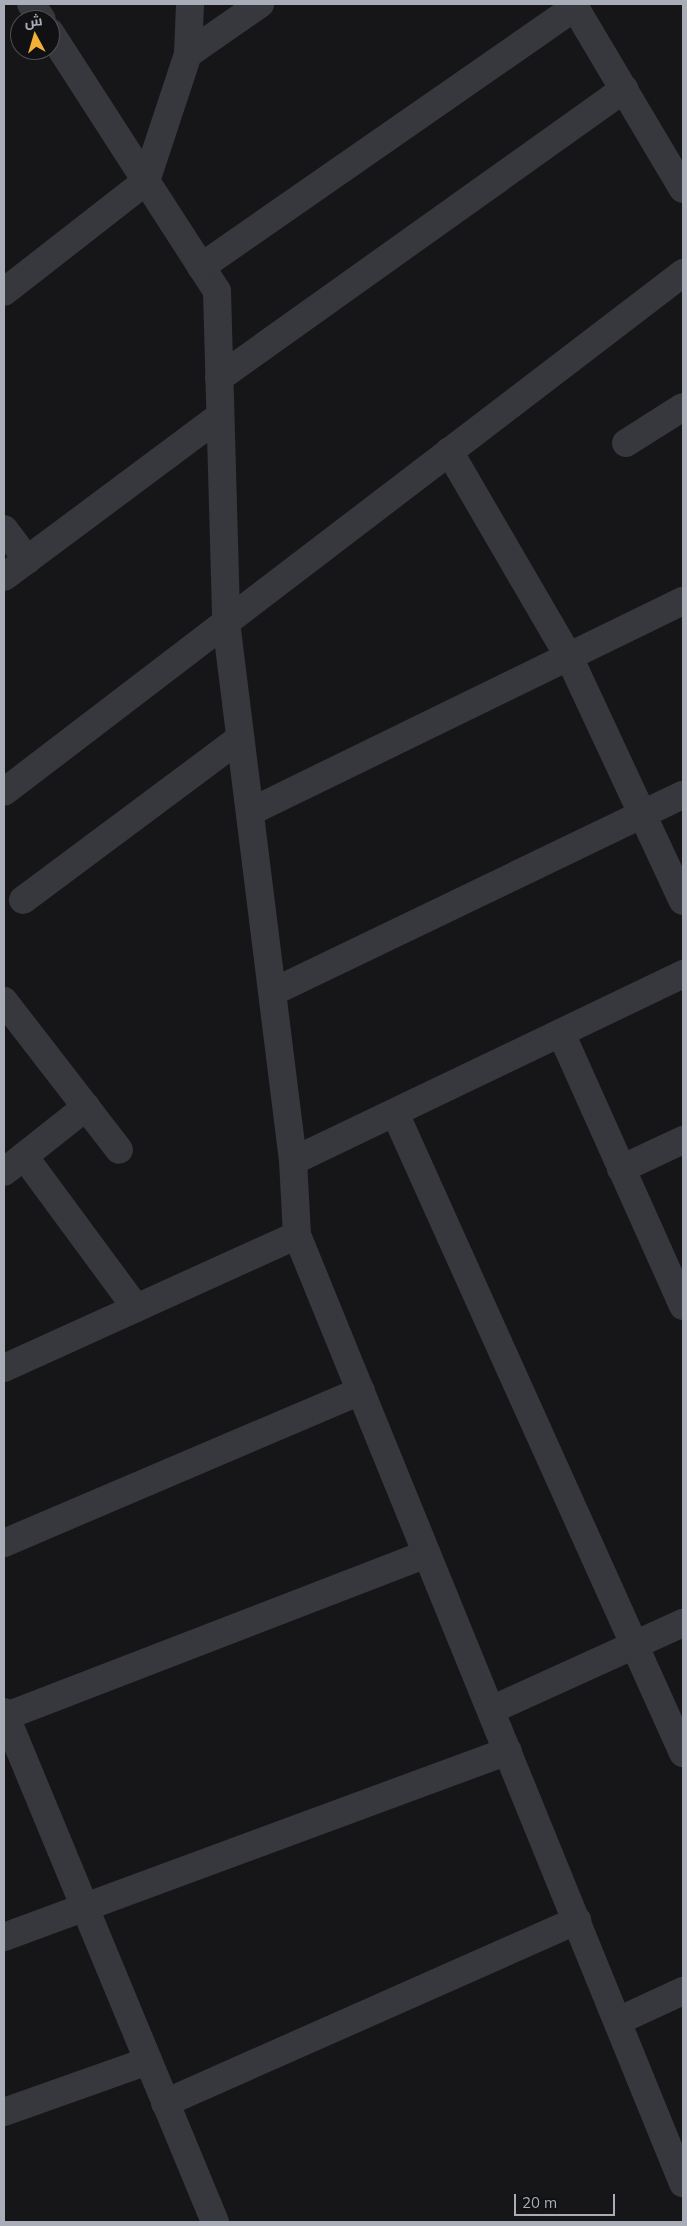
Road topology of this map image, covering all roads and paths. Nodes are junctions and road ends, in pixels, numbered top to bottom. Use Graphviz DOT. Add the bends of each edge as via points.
graph roads {
  1 [pos="190,4"];
  2 [pos="260,4"];
  3 [pos="574,6"];
  4 [pos="60,48"];
  5 [pos="188,54"];
  6 [pos="624,89"];
  7 [pos="146,181"];
  8 [pos="683,189"];
  9 [pos="201,266"];
  10 [pos="683,273"];
  11 [pos="4,292"];
  12 [pos="219,378"];
  13 [pos="683,407"];
  14 [pos="220,416"];
  15 [pos="626,443"];
  16 [pos="450,452"];
  17 [pos="4,529"];
  18 [pos="27,560"];
  19 [pos="4,577"];
  20 [pos="683,601"];
  21 [pos="226,622"];
  22 [pos="569,657"];
  23 [pos="240,738"];
  24 [pos="4,792"];
  25 [pos="683,795"];
  26 [pos="250,812"];
  27 [pos="643,814"];
  28 [pos="23,900"];
  29 [pos="683,900"];
  30 [pos="683,974"];
  31 [pos="273,992"];
  32 [pos="4,1001"];
  33 [pos="561,1033"];
  34 [pos="86,1108"];
  35 [pos="395,1113"];
  36 [pos="683,1140"];
  37 [pos="119,1150"];
  38 [pos="294,1162"];
  39 [pos="14,1164"];
  40 [pos="622,1169"];
  41 [pos="297,1235"];
  42 [pos="683,1306"];
  43 [pos="136,1308"];
  44 [pos="4,1368"];
  45 [pos="361,1391"];
  46 [pos="4,1543"];
  47 [pos="427,1554"];
  48 [pos="683,1623"];
  49 [pos="635,1645"];
  50 [pos="491,1710"];
  51 [pos="4,1715"];
  52 [pos="508,1751"];
  53 [pos="683,1753"];
  54 [pos="85,1908"];
  55 [pos="576,1920"];
  56 [pos="4,1937"];
  57 [pos="683,1991"];
  58 [pos="618,2021"];
  59 [pos="148,2061"];
  60 [pos="165,2103"];
  61 [pos="4,2112"];
  62 [pos="683,2183"];
  63 [pos="215,2222"];
  1 -- 5 [label="street"];
  2 -- 5 [label="street"];
  3 -- 6 [label="street"];
  3 -- 9 [label="street"];
  4 -- 7 [label="street"];
  5 -- 7 [label="street"];
  6 -- 8 [label="street"];
  6 -- 12 [label="street"];
  7 -- 9 [label="street"];
  7 -- 11 [label="street"];
  9 -- 12 [label="street" via="217,291"];
  10 -- 16 [label="street"];
  12 -- 14 [label="street"];
  13 -- 15 [label="street"];
  14 -- 18 [label="street"];
  14 -- 21 [label="street"];
  16 -- 21 [label="street"];
  16 -- 22 [label="street"];
  17 -- 18 [label="street"];
  18 -- 19 [label="street"];
  20 -- 22 [label="street"];
  21 -- 23 [label="street"];
  21 -- 24 [label="street"];
  22 -- 26 [label="street"];
  22 -- 27 [label="street"];
  23 -- 26 [label="street"];
  23 -- 28 [label="street"];
  25 -- 27 [label="street"];
  26 -- 31 [label="street"];
  27 -- 29 [label="street"];
  27 -- 31 [label="street"];
  30 -- 33 [label="street"];
  31 -- 38 [label="street"];
  32 -- 34 [label="street"];
  33 -- 35 [label="street"];
  33 -- 40 [label="street"];
  34 -- 37 [label="street"];
  34 -- 39 [label="street"];
  35 -- 38 [label="street"];
  35 -- 49 [label="street"];
  36 -- 40 [label="street"];
  38 -- 41 [label="street"];
  39 -- 43 [label="street"];
  40 -- 42 [label="street"];
  41 -- 43 [label="street"];
  41 -- 45 [label="street"];
  43 -- 44 [label="street"];
  45 -- 46 [label="street"];
  45 -- 47 [label="street"];
  47 -- 50 [label="street"];
  47 -- 51 [label="street"];
  48 -- 49 [label="street"];
  49 -- 50 [label="street"];
  49 -- 53 [label="street"];
  50 -- 52 [label="street"];
  51 -- 54 [label="street"];
  52 -- 54 [label="street"];
  52 -- 55 [label="street"];
  54 -- 56 [label="street"];
  54 -- 59 [label="street"];
  55 -- 58 [label="street"];
  55 -- 60 [label="street"];
  57 -- 58 [label="street"];
  58 -- 62 [label="street"];
  59 -- 60 [label="street"];
  59 -- 61 [label="street"];
  60 -- 63 [label="street"];
}
